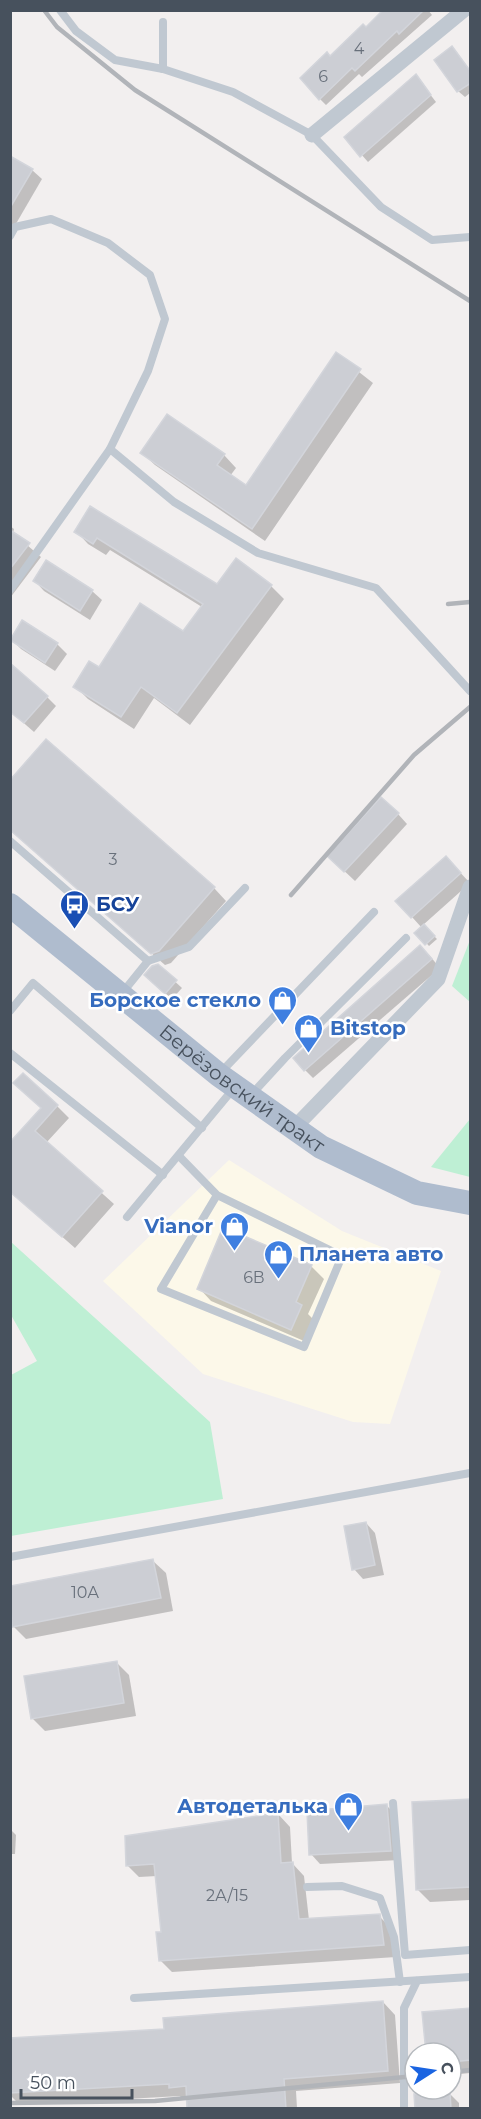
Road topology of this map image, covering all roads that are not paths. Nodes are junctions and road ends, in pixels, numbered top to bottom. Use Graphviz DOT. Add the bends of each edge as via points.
graph roads {
  1 [pos="60,10"];
  2 [pos="464,10"];
  3 [pos="164,22"];
  4 [pos="163,69"];
  5 [pos="312,135"];
  6 [pos="10,236"];
  7 [pos="471,237"];
  8 [pos="110,449"];
  9 [pos="10,590"];
  10 [pos="471,691"];
  11 [pos="10,841"];
  12 [pos="471,887"];
  13 [pos="245,888"];
  14 [pos="10,905"];
  15 [pos="374,912"];
  16 [pos="406,938"];
  17 [pos="148,961"];
  18 [pos="120,996"];
  19 [pos="10,1011"];
  20 [pos="10,1053"];
  21 [pos="234,1087"];
  22 [pos="202,1128"];
  23 [pos="293,1129"];
  24 [pos="179,1156"];
  25 [pos="163,1175"];
  26 [pos="217,1195"];
  27 [pos="471,1203"];
  28 [pos="127,1217"];
  29 [pos="471,1473"];
  30 [pos="10,1557"];
  31 [pos="393,1803"];
  32 [pos="307,1887"];
  33 [pos="471,1950"];
  34 [pos="471,1977"];
  35 [pos="417,1981"];
  36 [pos="400,1982"];
  37 [pos="134,1998"];
  38 [pos="404,2109"];
  1 -- 4 [label="lane" via="76,31 116,60"];
  2 -- 5 [label="street"];
  3 -- 4 [label="lane"];
  4 -- 5 [label="lane" via="233,92"];
  5 -- 7 [label="lane" via="381,207 432,240"];
  6 -- 8 [label="lane" via="15,227 51,219 108,243 150,275 165,319 148,371"];
  8 -- 9 [label="lane"];
  8 -- 10 [label="lane" via="174,502 258,553 376,588"];
  11 -- 17 [label="lane"];
  12 -- 23 [label="street" via="438,979"];
  13 -- 17 [label="lane" via="189,947"];
  14 -- 18 [label="main road, Берёзовский тракт"];
  15 -- 21 [label="lane"];
  16 -- 21 [label="lane" via="285,1058"];
  17 -- 18 [label="lane"];
  18 -- 21 [label="main road, Берёзовский тракт"];
  19 -- 22 [label="lane" via="33,982"];
  20 -- 25 [label="lane"];
  21 -- 22 [label="lane"];
  21 -- 23 [label="main road, Берёзовский тракт"];
  22 -- 24 [label="lane"];
  23 -- 27 [label="main road, Берёзовский тракт" via="321,1147 417,1193"];
  24 -- 25 [label="lane"];
  24 -- 26 [label="lane"];
  25 -- 28 [label="lane"];
  26 -- 26 [label="lane" via="342,1256 304,1347 161,1289"];
  29 -- 30 [label="lane"];
  31 -- 33 [label="lane" via="405,1955"];
  32 -- 36 [label="lane" via="342,1886 380,1898 394,1937"];
  34 -- 35 [label="lane"];
  35 -- 36 [label="lane"];
  35 -- 38 [label="lane" via="404,2008"];
  36 -- 37 [label="lane"];
}
